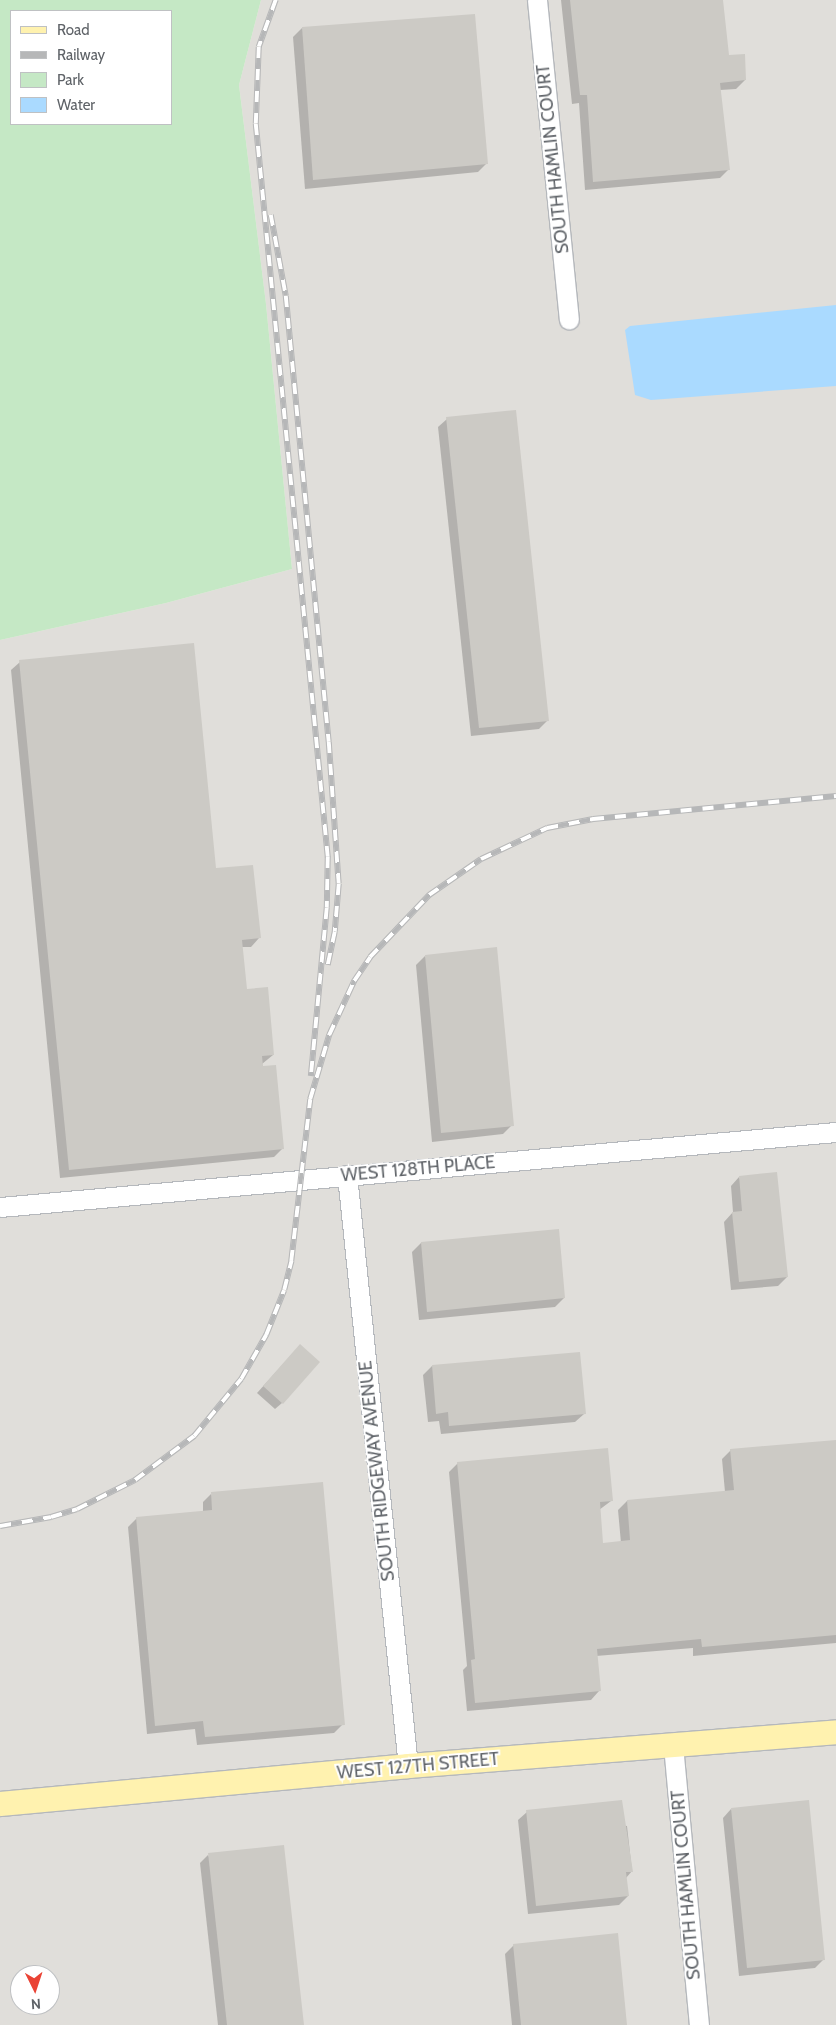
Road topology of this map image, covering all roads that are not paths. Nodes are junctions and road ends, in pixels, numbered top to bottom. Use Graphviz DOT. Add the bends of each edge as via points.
graph roads {
  1 [pos="537,0"];
  2 [pos="569,319"];
  3 [pos="836,1132"];
  4 [pos="346,1175"];
  5 [pos="0,1207"];
  6 [pos="836,1732"];
  7 [pos="672,1745"];
  8 [pos="408,1766"];
  9 [pos="0,1804"];
  10 [pos="699,2025"];
  1 -- 2 [label="street, SOUTH HAMLIN COURT"];
  3 -- 4 [label="street, WEST 128TH PLACE"];
  4 -- 5 [label="street, WEST 128TH PLACE"];
  4 -- 8 [label="street, SOUTH RIDGEWAY AVENUE"];
  6 -- 7 [label="main road, WEST 127TH STREET"];
  7 -- 8 [label="main road, WEST 127TH STREET"];
  7 -- 10 [label="street, SOUTH HAMLIN COURT"];
  8 -- 9 [label="main road, WEST 127TH STREET"];
}
